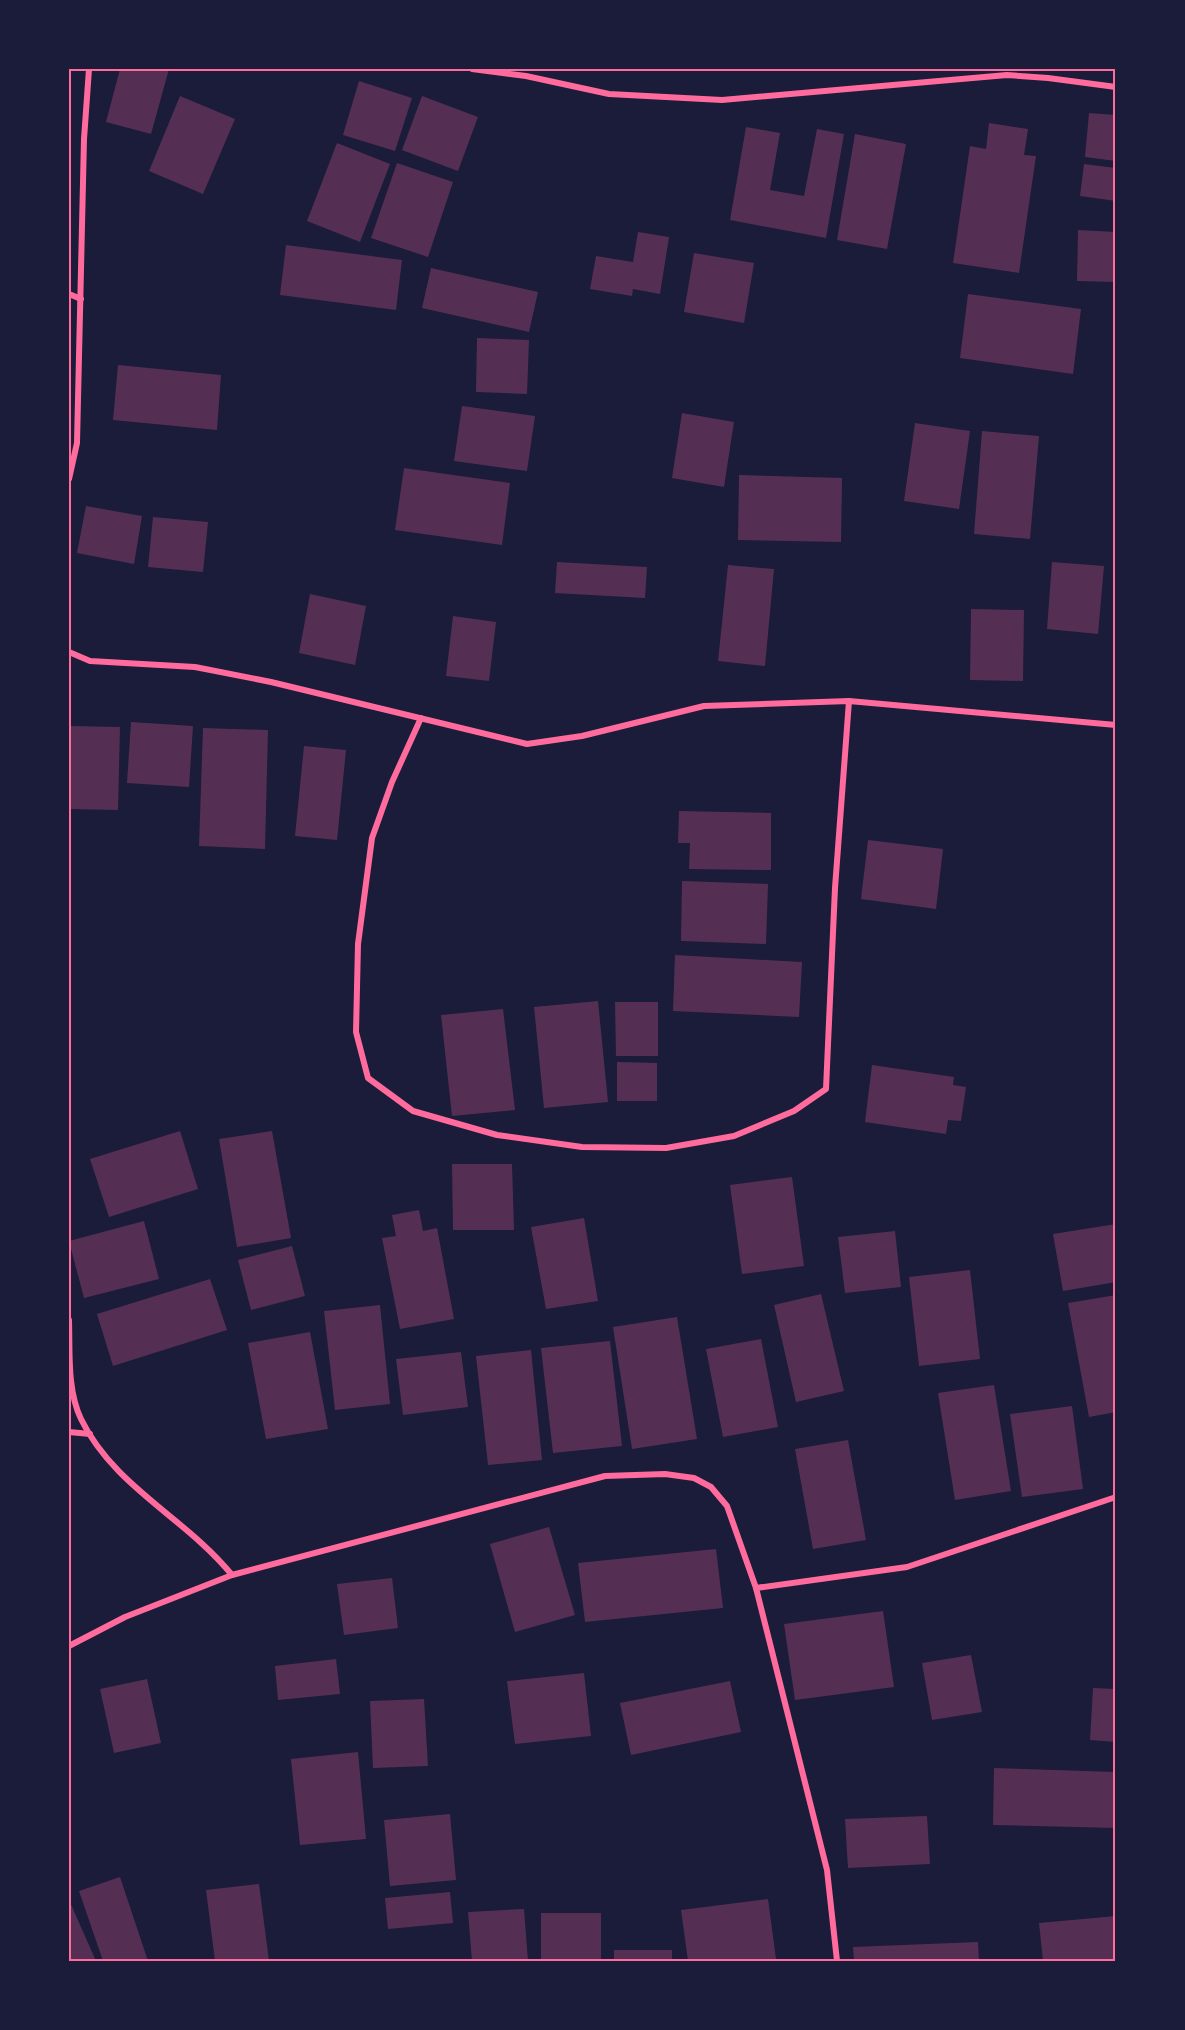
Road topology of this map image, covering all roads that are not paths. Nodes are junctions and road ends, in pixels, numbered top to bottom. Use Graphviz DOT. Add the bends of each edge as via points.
graph roads {
  1 [pos="89,69"];
  2 [pos="472,69"];
  3 [pos="523,69"];
  4 [pos="1007,72"];
  5 [pos="526,76"];
  6 [pos="1116,87"];
  7 [pos="69,294"];
  8 [pos="81,299"];
  9 [pos="69,479"];
  10 [pos="69,652"];
  11 [pos="849,702"];
  12 [pos="421,718"];
  13 [pos="1116,726"];
  14 [pos="69,1320"];
  15 [pos="69,1432"];
  16 [pos="90,1434"];
  17 [pos="1116,1497"];
  18 [pos="232,1575"];
  19 [pos="756,1588"];
  20 [pos="69,1646"];
  21 [pos="837,1961"];
  1 -- 8 [label="street"];
  2 -- 5 [label="street"];
  3 -- 5 [label="street"];
  4 -- 5 [label="street" via="722,100 609,94"];
  4 -- 6 [label="street"];
  7 -- 8 [label="street"];
  8 -- 9 [label="street" via="77,443"];
  10 -- 12 [label="street" via="90,661 195,667"];
  11 -- 12 [label="street" via="704,706 582,736 527,744"];
  11 -- 12 [label="street" via="826,1089 794,1111 734,1136 666,1148 582,1147 497,1135 413,1112 368,1078 356,1032 358,944 372,838"];
  11 -- 13 [label="street"];
  14 -- 16 [label="street" via="70,1374 80,1418"];
  15 -- 16 [label="street"];
  16 -- 18 [label="street" via="122,1478 174,1517"];
  17 -- 19 [label="street" via="907,1567"];
  18 -- 19 [label="street" via="606,1476 665,1474 694,1478 711,1487 727,1506"];
  18 -- 20 [label="street" via="125,1617"];
  19 -- 21 [label="street" via="827,1870"];
}
